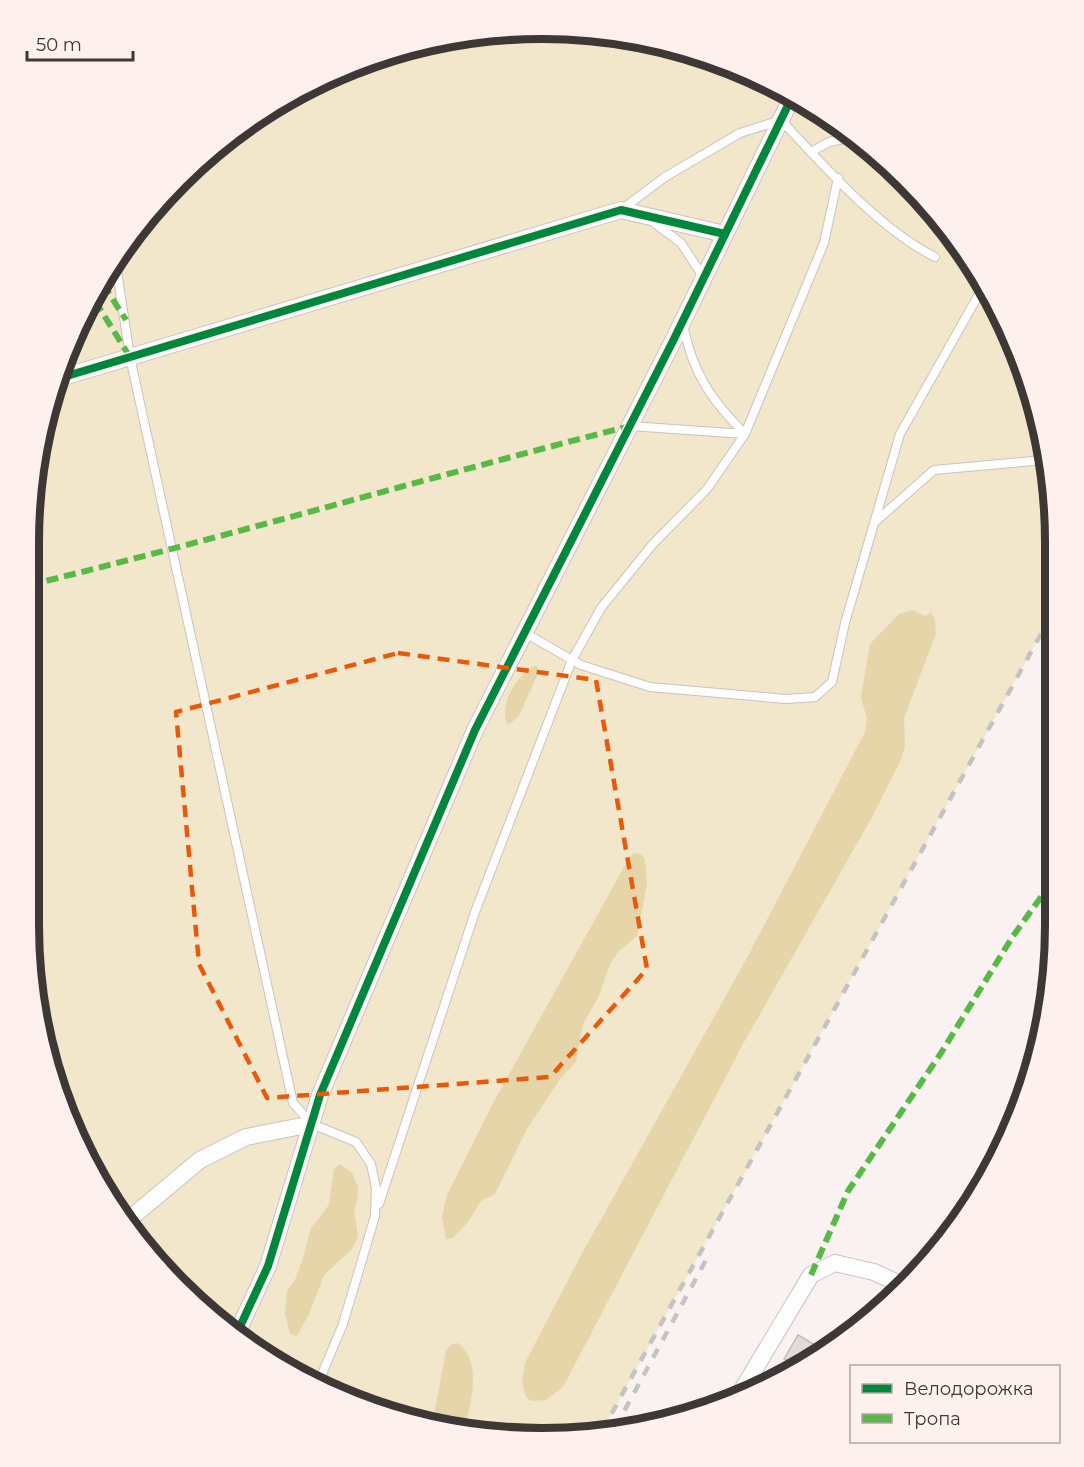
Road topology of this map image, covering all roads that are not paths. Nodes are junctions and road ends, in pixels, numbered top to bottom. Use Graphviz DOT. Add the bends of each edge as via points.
graph roads {
  1 [pos="789,103"];
  2 [pos="781,120"];
  3 [pos="843,139"];
  4 [pos="811,152"];
  5 [pos="838,178"];
  6 [pos="621,210"];
  7 [pos="645,216"];
  8 [pos="725,234"];
  9 [pos="935,257"];
  10 [pos="117,273"];
  11 [pos="704,278"];
  12 [pos="980,293"];
  13 [pos="683,320"];
  14 [pos="130,357"];
  15 [pos="68,376"];
  16 [pos="630,426"];
  17 [pos="745,434"];
  18 [pos="1038,459"];
  19 [pos="874,522"];
  20 [pos="525,633"];
  21 [pos="572,660"];
  22 [pos="312,1124"];
  23 [pos="133,1216"];
  24 [pos="375,1216"];
  25 [pos="896,1282"];
  26 [pos="240,1327"];
  27 [pos="321,1376"];
  28 [pos="745,1385"];
  1 -- 2 [label="street"];
  2 -- 4 [label="lane"];
  2 -- 6 [label="lane" via="740,133 665,177"];
  2 -- 8 [label="street"];
  3 -- 4 [label="lane"];
  4 -- 5 [label="lane"];
  5 -- 9 [label="lane" via="881,219"];
  5 -- 17 [label="lane" via="824,243"];
  6 -- 7 [label="street"];
  6 -- 14 [label="street"];
  7 -- 8 [label="street"];
  7 -- 11 [label="lane" via="681,243"];
  8 -- 11 [label="street"];
  10 -- 14 [label="lane"];
  11 -- 13 [label="street"];
  12 -- 19 [label="lane" via="900,434"];
  13 -- 16 [label="street"];
  13 -- 17 [label="lane" via="688,348 702,380 718,407"];
  14 -- 15 [label="street"];
  14 -- 22 [label="lane" via="293,1103"];
  16 -- 17 [label="lane"];
  16 -- 20 [label="street"];
  17 -- 21 [label="lane" via="707,489 652,545 601,608"];
  18 -- 19 [label="lane" via="934,470"];
  19 -- 21 [label="lane" via="832,682 815,697 786,699 650,687"];
  20 -- 21 [label="lane"];
  20 -- 22 [label="street" via="475,730 320,1095"];
  21 -- 24 [label="lane" via="475,912"];
  22 -- 23 [label="street" via="246,1137 200,1160"];
  22 -- 24 [label="lane" via="356,1143 371,1164 376,1188"];
  22 -- 26 [label="street" via="268,1266"];
  24 -- 27 [label="lane" via="343,1324"];
  25 -- 28 [label="street" via="874,1272 835,1263 811,1275"];
}
